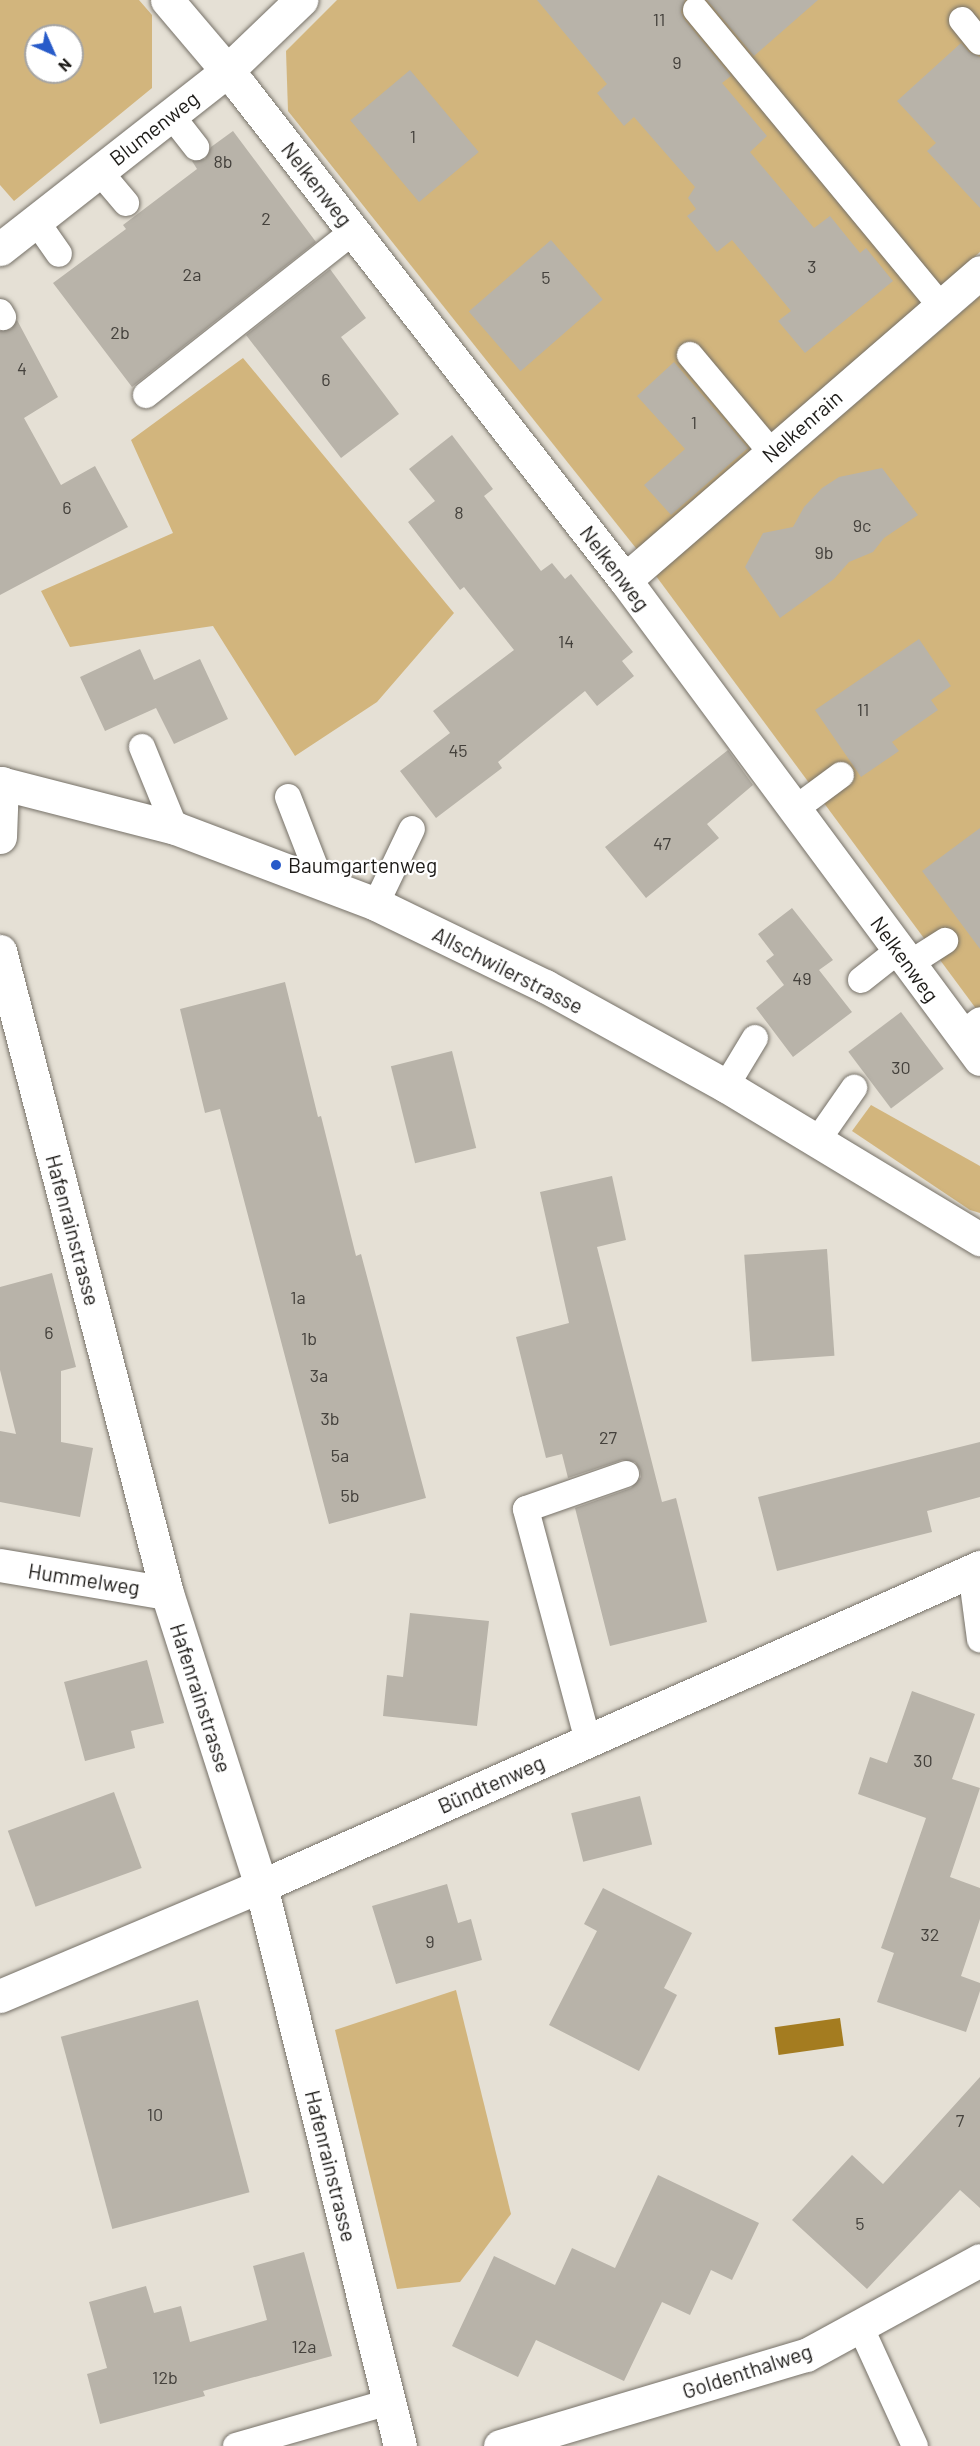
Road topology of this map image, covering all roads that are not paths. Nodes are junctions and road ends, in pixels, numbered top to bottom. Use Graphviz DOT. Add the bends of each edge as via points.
graph roads {
  1 [pos="167,0"];
  2 [pos="301,0"];
  3 [pos="696,10"];
  4 [pos="962,20"];
  5 [pos="980,42"];
  6 [pos="234,78"];
  7 [pos="171,115"];
  8 [pos="196,147"];
  9 [pos="99,171"];
  10 [pos="126,203"];
  11 [pos="36,221"];
  12 [pos="354,231"];
  13 [pos="0,249"];
  14 [pos="59,254"];
  15 [pos="980,272"];
  16 [pos="941,306"];
  17 [pos="690,355"];
  18 [pos="146,395"];
  19 [pos="771,452"];
  20 [pos="625,580"];
  21 [pos="142,747"];
  22 [pos="841,775"];
  23 [pos="1,783"];
  24 [pos="288,797"];
  25 [pos="795,809"];
  26 [pos="174,828"];
  27 [pos="412,829"];
  28 [pos="0,837"];
  29 [pos="321,882"];
  30 [pos="376,904"];
  31 [pos="945,941"];
  32 [pos="0,951"];
  33 [pos="904,957"];
  34 [pos="861,980"];
  35 [pos="6,1000"];
  36 [pos="755,1038"];
  37 [pos="974,1038"];
  38 [pos="726,1086"];
  39 [pos="854,1088"];
  40 [pos="817,1141"];
  41 [pos="980,1239"];
  42 [pos="626,1473"];
  43 [pos="0,1565"];
  44 [pos="975,1569"];
  45 [pos="167,1593"];
  46 [pos="980,1640"];
  47 [pos="588,1742"];
  48 [pos="261,1886"];
  49 [pos="0,1996"];
  50 [pos="980,2260"];
  51 [pos="860,2326"];
  52 [pos="389,2402"];
  53 [pos="236,2446"];
  54 [pos="400,2446"];
  55 [pos="500,2446"];
  56 [pos="915,2446"];
  1 -- 6 [label="street, Nelkenweg"];
  2 -- 6 [label="street, Blumenweg"];
  3 -- 16 [label="lane"];
  4 -- 5 [label="lane"];
  6 -- 7 [label="street, Blumenweg"];
  6 -- 12 [label="street, Nelkenweg"];
  7 -- 8 [label="lane"];
  7 -- 9 [label="street, Blumenweg"];
  9 -- 10 [label="lane"];
  9 -- 11 [label="street, Blumenweg"];
  11 -- 13 [label="street, Blumenweg"];
  11 -- 14 [label="lane"];
  12 -- 18 [label="lane"];
  12 -- 20 [label="street, Nelkenweg"];
  15 -- 16 [label="street, Nelkenrain"];
  16 -- 19 [label="street, Nelkenrain"];
  17 -- 19 [label="lane"];
  19 -- 20 [label="street, Nelkenrain"];
  20 -- 25 [label="street, Nelkenweg"];
  21 -- 26 [label="lane"];
  22 -- 25 [label="lane"];
  23 -- 26 [label="street, Allschwilerstrasse"];
  23 -- 28 [label="street"];
  24 -- 29 [label="lane"];
  25 -- 33 [label="street, Nelkenweg"];
  26 -- 29 [label="street, Allschwilerstrasse"];
  27 -- 30 [label="lane"];
  29 -- 30 [label="street, Allschwilerstrasse"];
  30 -- 38 [label="street, Allschwilerstrasse" via="545,987"];
  31 -- 33 [label="lane"];
  32 -- 35 [label="street, Hafenrainstrasse"];
  33 -- 34 [label="lane"];
  33 -- 37 [label="street, Nelkenweg"];
  35 -- 45 [label="street, Hafenrainstrasse"];
  36 -- 38 [label="lane"];
  38 -- 40 [label="street, Allschwilerstrasse"];
  39 -- 40 [label="lane"];
  40 -- 41 [label="street, Allschwilerstrasse"];
  42 -- 47 [label="lane" via="526,1509"];
  43 -- 45 [label="street, Hummelweg"];
  44 -- 46 [label="lane"];
  44 -- 47 [label="street, Bündtenweg"];
  45 -- 48 [label="street, Hafenrainstrasse"];
  47 -- 48 [label="street, Bündtenweg"];
  48 -- 49 [label="street, Bündtenweg"];
  48 -- 52 [label="street, Hafenrainstrasse"];
  50 -- 51 [label="street, Goldenthalweg"];
  51 -- 55 [label="street, Goldenthalweg" via="806,2355"];
  51 -- 56 [label="lane"];
  52 -- 53 [label="lane"];
  52 -- 54 [label="street, Hafenrainstrasse"];
}
